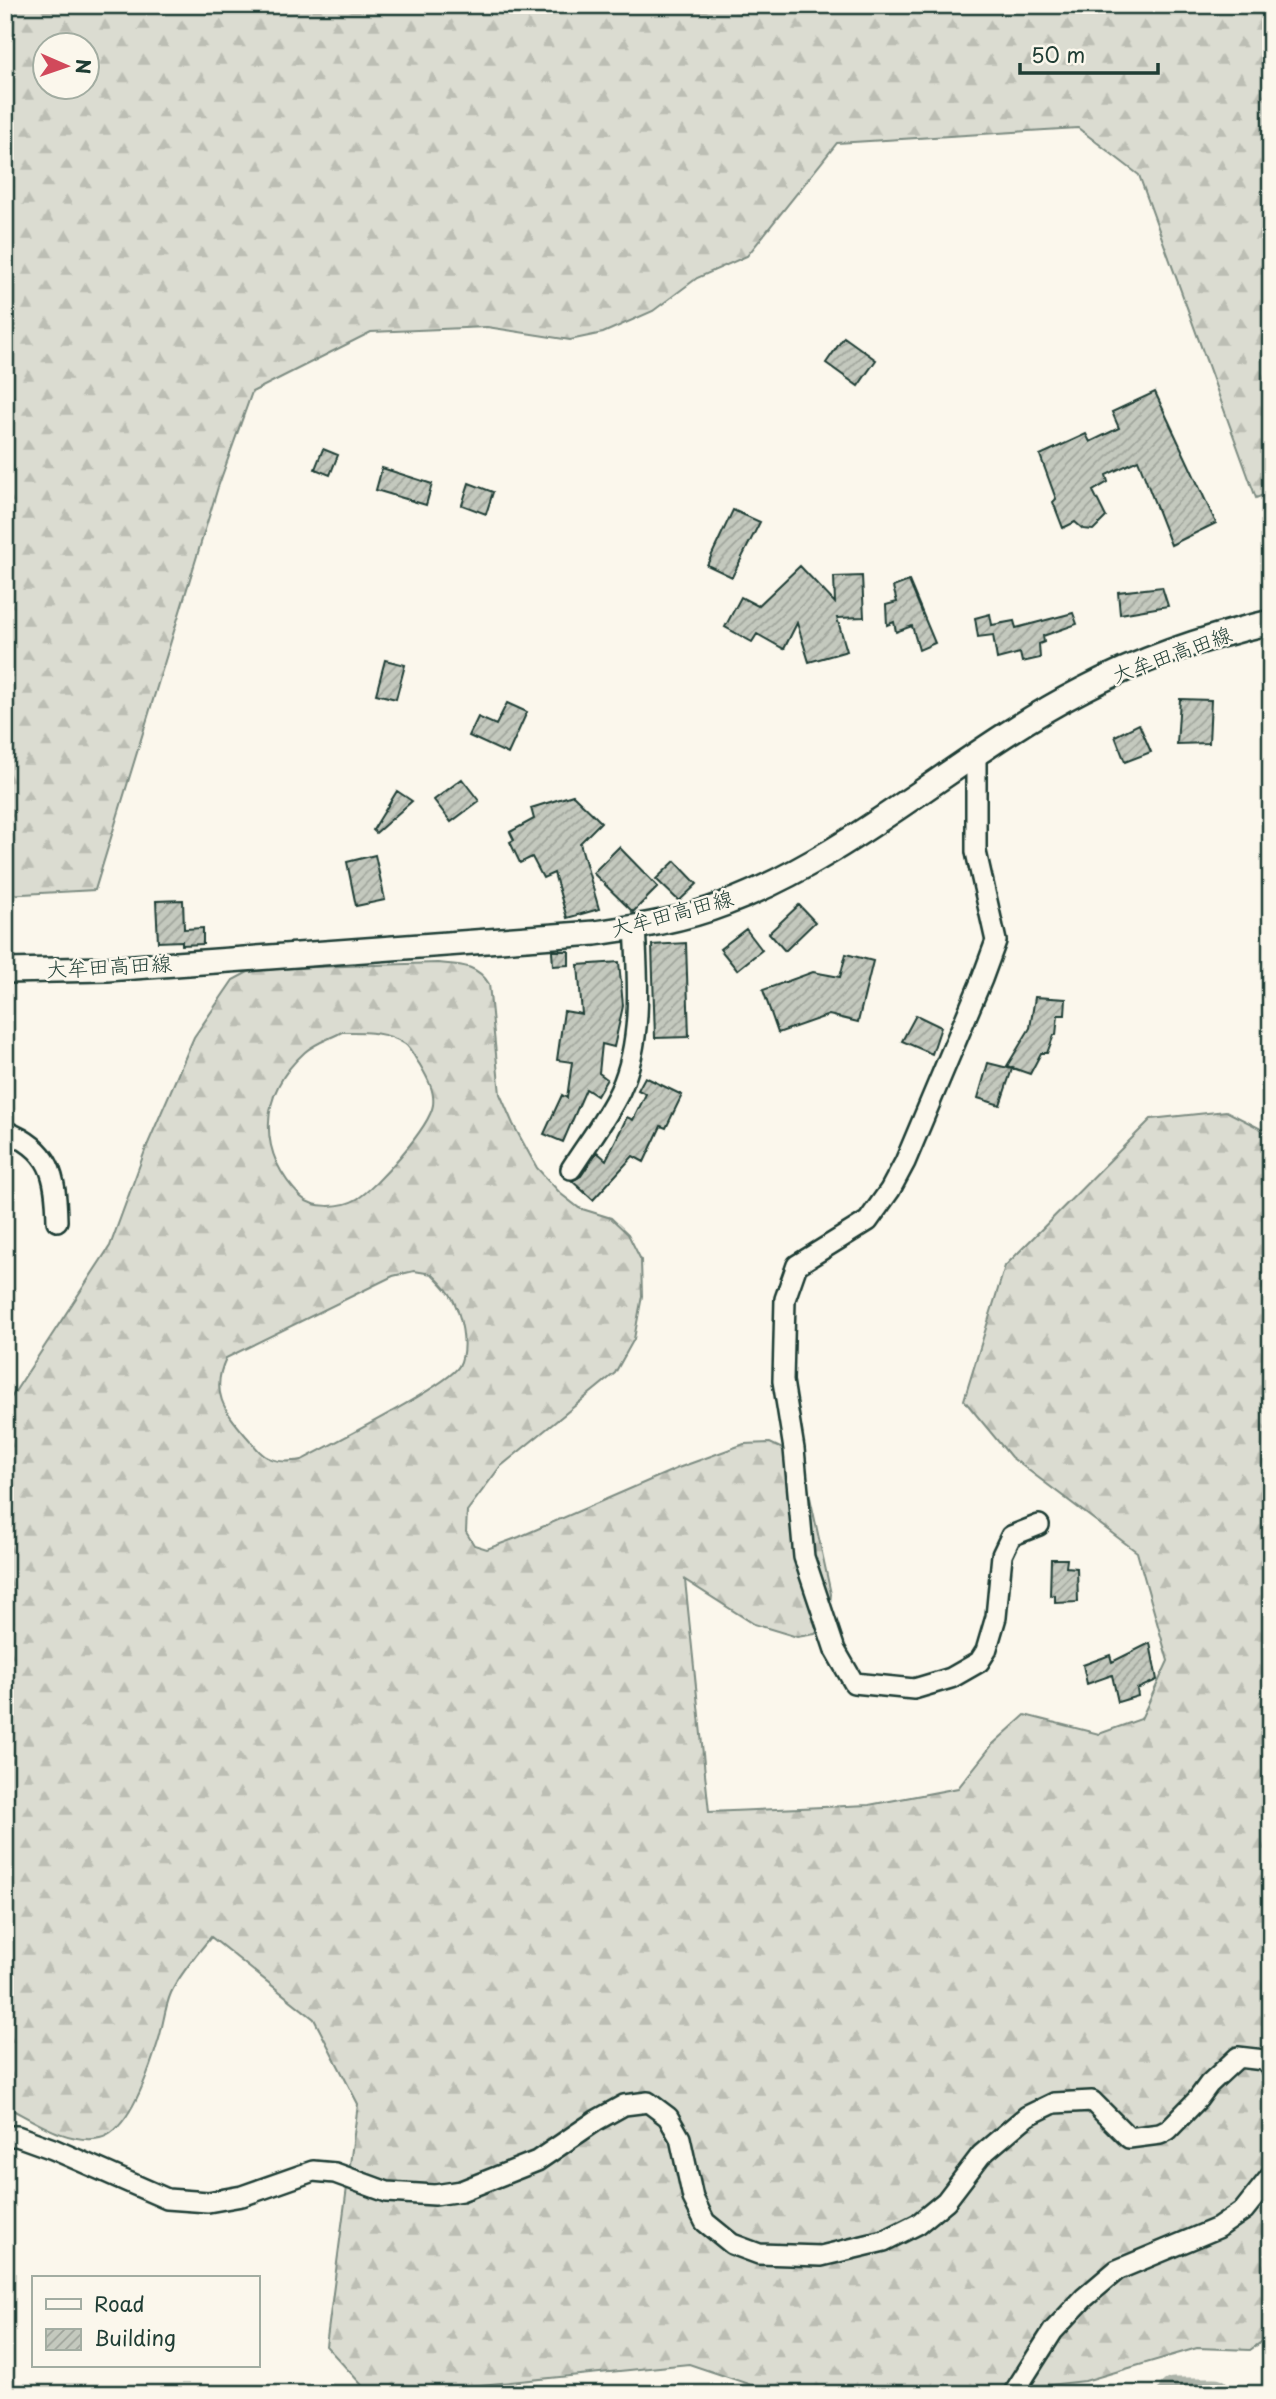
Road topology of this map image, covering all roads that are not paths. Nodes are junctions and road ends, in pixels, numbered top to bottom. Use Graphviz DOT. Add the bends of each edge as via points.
graph roads {
  1 [pos="1271,622"];
  2 [pos="976,755"];
  3 [pos="635,928"];
  4 [pos="5,971"];
  5 [pos="5,1131"];
  6 [pos="571,1169"];
  7 [pos="57,1221"];
  8 [pos="1040,1525"];
  9 [pos="1271,2068"];
  10 [pos="5,2136"];
  11 [pos="1271,2176"];
  12 [pos="1013,2394"];
  1 -- 2 [label="main road, 大牟田高田線" via="1198,642 1112,675"];
  2 -- 3 [label="main road, 大牟田高田線" via="780,878 723,905"];
  2 -- 8 [label="street" via="976,852 996,941 890,1190 868,1221 797,1265 785,1300 783,1381 804,1557 835,1650 854,1683 914,1689 951,1678 979,1662 996,1617 1002,1555 1011,1536"];
  3 -- 4 [label="main road, 大牟田高田線" via="107,969"];
  3 -- 6 [label="street" via="638,984 632,1057 619,1093"];
  5 -- 7 [label="street" via="37,1148 49,1168 57,1191"];
  9 -- 10 [label="street" via="1264,2060 1238,2057 1160,2134 1129,2138 1092,2101 1054,2103 1027,2116 981,2155 946,2201 918,2224 884,2241 821,2256 759,2254 732,2244 705,2222 693,2198 680,2138 668,2117 648,2102 624,2105 537,2161 461,2191 435,2195 387,2192 335,2173 313,2171 243,2196 208,2202 167,2199 18,2136"];
  11 -- 12 [label="street" via="1244,2210 1218,2228 1117,2270 1100,2284 1053,2331"];
}
